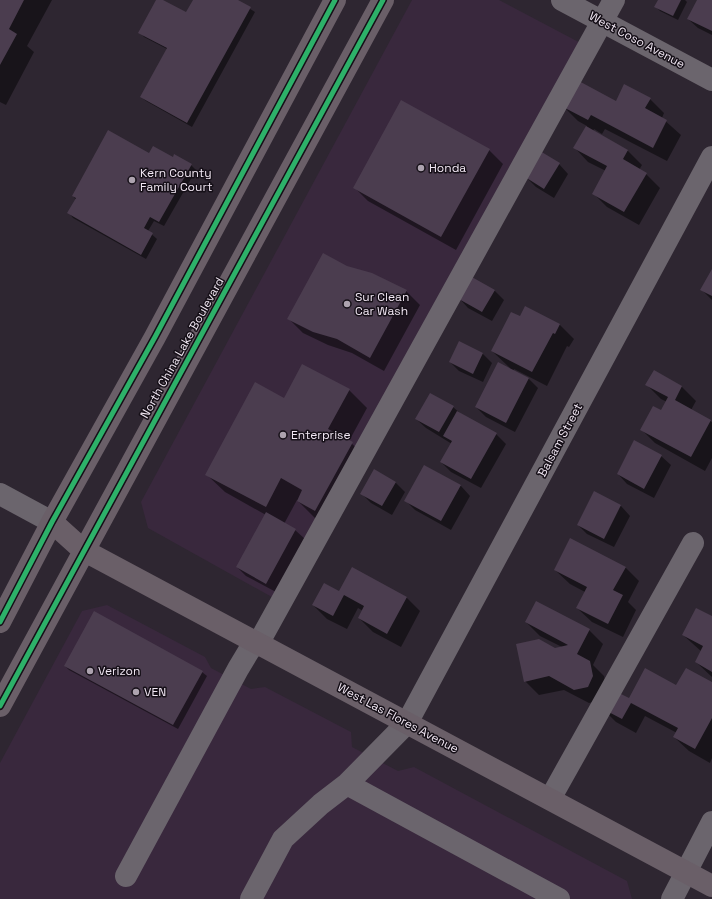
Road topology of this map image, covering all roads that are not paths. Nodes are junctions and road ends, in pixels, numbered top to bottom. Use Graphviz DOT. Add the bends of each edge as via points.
graph roads {
  1 [pos="335,0"];
  2 [pos="382,0"];
  3 [pos="562,0"];
  4 [pos="614,0"];
  5 [pos="602,21"];
  6 [pos="712,80"];
  7 [pos="712,157"];
  8 [pos="0,494"];
  9 [pos="52,522"];
  10 [pos="693,543"];
  11 [pos="83,550"];
  12 [pos="0,622"];
  13 [pos="258,644"];
  14 [pos="0,706"];
  15 [pos="407,723"];
  16 [pos="346,784"];
  17 [pos="550,799"];
  18 [pos="712,822"];
  19 [pos="686,872"];
  20 [pos="126,876"];
  21 [pos="712,886"];
  22 [pos="251,899"];
  23 [pos="559,899"];
  24 [pos="672,899"];
  1 -- 9 [label="main road"];
  2 -- 11 [label="main road, North China Lake Boulevard"];
  3 -- 5 [label="street, West Coso Avenue"];
  4 -- 5 [label="street"];
  5 -- 6 [label="street, West Coso Avenue"];
  5 -- 13 [label="street"];
  7 -- 15 [label="street, Balsam Street"];
  8 -- 9 [label="street"];
  9 -- 11 [label="main road, West Las Flores Avenue"];
  9 -- 12 [label="main road"];
  10 -- 17 [label="street"];
  11 -- 13 [label="main road, West Las Flores Avenue"];
  11 -- 14 [label="main road, North China Lake Boulevard"];
  13 -- 15 [label="main road, West Las Flores Avenue"];
  13 -- 20 [label="street" via="250,649 246,656"];
  15 -- 16 [label="street, Balsam Street"];
  15 -- 17 [label="main road, West Las Flores Avenue"];
  16 -- 22 [label="street, Balsam Street" via="283,839"];
  16 -- 23 [label="street"];
  17 -- 19 [label="main road, West Las Flores Avenue"];
  18 -- 19 [label="street"];
  19 -- 21 [label="main road, West Las Flores Avenue"];
  19 -- 24 [label="street"];
}
